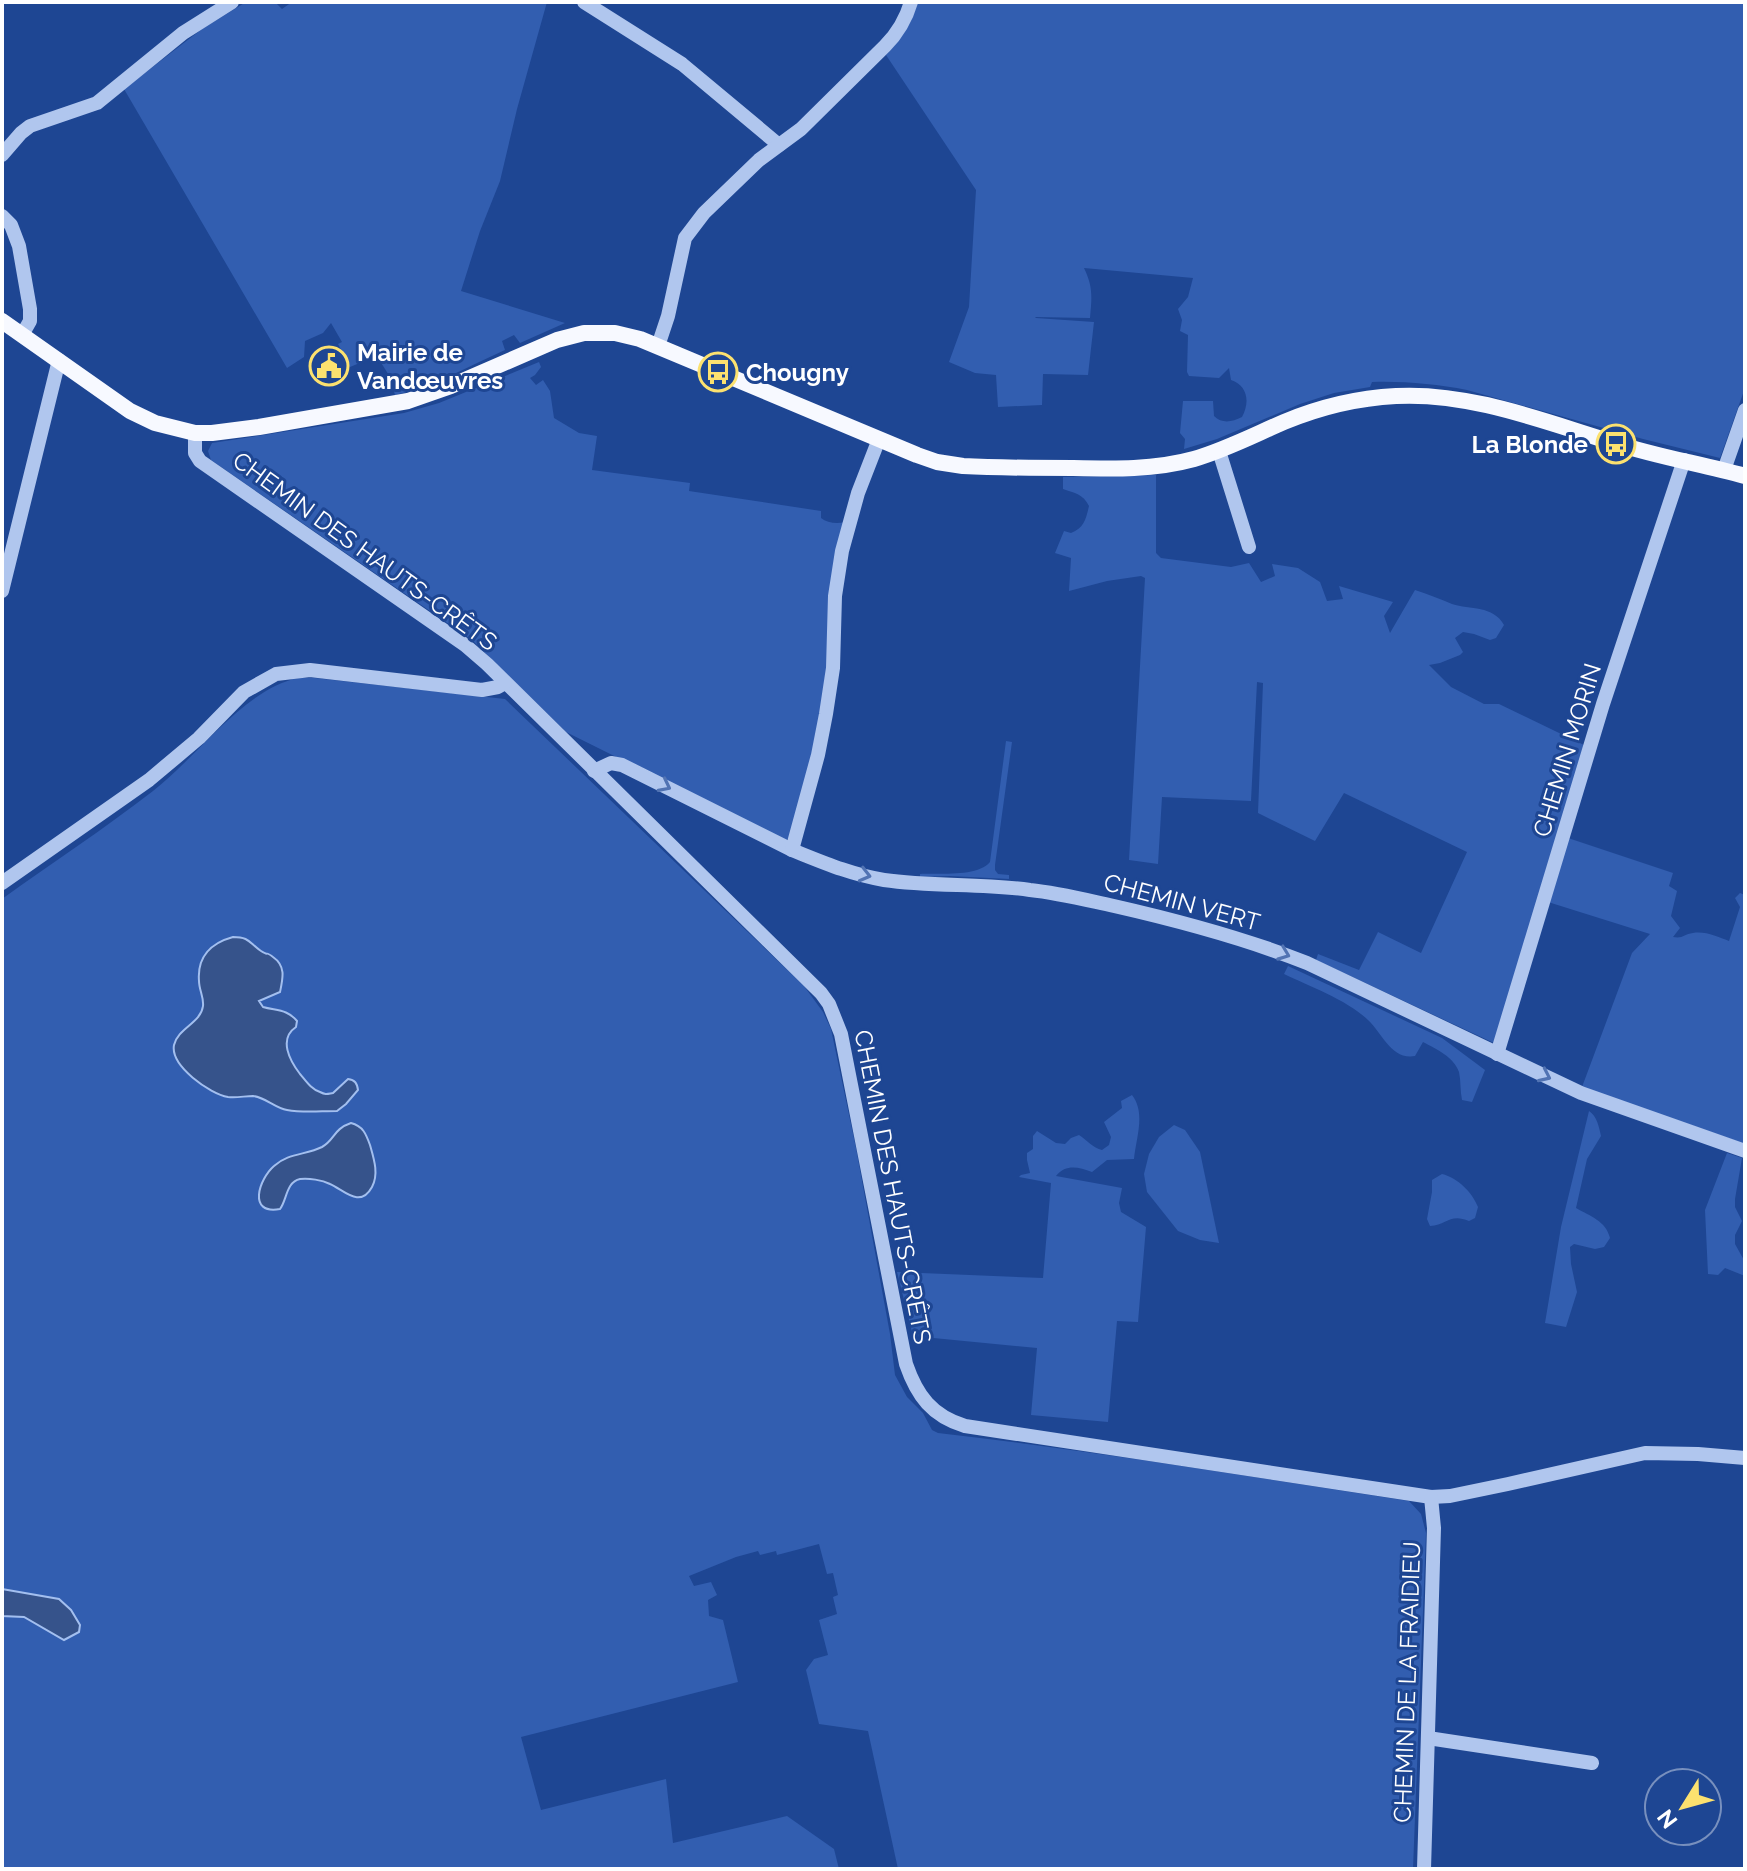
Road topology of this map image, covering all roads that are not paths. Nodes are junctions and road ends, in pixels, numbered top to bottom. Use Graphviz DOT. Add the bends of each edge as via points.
graph roads {
  1 [pos="232,2"];
  2 [pos="584,2"];
  3 [pos="911,2"];
  4 [pos="779,145"];
  5 [pos="2,155"];
  6 [pos="2,216"];
  7 [pos="2,321"];
  8 [pos="22,335"];
  9 [pos="658,346"];
  10 [pos="59,360"];
  11 [pos="1745,410"];
  12 [pos="195,433"];
  13 [pos="879,439"];
  14 [pos="1219,451"];
  15 [pos="1684,460"];
  16 [pos="1724,470"];
  17 [pos="1745,476"];
  18 [pos="1249,547"];
  19 [pos="2,591"];
  20 [pos="505,683"];
  21 [pos="594,771"];
  22 [pos="792,850"];
  23 [pos="2,883"];
  24 [pos="1497,1054"];
  25 [pos="1745,1151"];
  26 [pos="1745,1458"];
  27 [pos="1431,1497"];
  28 [pos="1428,1738"];
  29 [pos="1592,1763"];
  30 [pos="1424,1869"];
  1 -- 5 [label="street" via="183,33 97,103 30,126"];
  2 -- 4 [label="street" via="682,64"];
  3 -- 4 [label="street" via="895,36"];
  4 -- 9 [label="street" via="704,213 685,238"];
  6 -- 8 [label="street" via="19,246 30,309"];
  7 -- 8 [label="main road"];
  8 -- 10 [label="main road"];
  9 -- 12 [label="main road" via="615,333 584,333 408,401"];
  9 -- 13 [label="main road"];
  10 -- 12 [label="main road" via="142,417"];
  10 -- 19 [label="street"];
  11 -- 16 [label="street"];
  12 -- 20 [label="street, CHEMIN DES HAUTS-CRÊTS" via="200,461 465,645"];
  13 -- 14 [label="main road" via="937,462 978,467 1147,468"];
  13 -- 22 [label="street" via="842,551 826,714"];
  14 -- 15 [label="main road" via="1334,405 1416,396 1469,402"];
  14 -- 18 [label="street"];
  15 -- 16 [label="main road"];
  15 -- 24 [label="street, CHEMIN MORIN"];
  16 -- 17 [label="main road"];
  20 -- 21 [label="street, CHEMIN DES HAUTS-CRÊTS"];
  20 -- 23 [label="street" via="482,690 310,670 276,674 244,692 149,780"];
  21 -- 22 [label="street, CHEMIN VERT, one-way" via="611,763 622,765"];
  21 -- 27 [label="street, CHEMIN DES HAUTS-CRÊTS" via="829,1004 841,1034 906,1364 917,1389 938,1414 965,1426"];
  22 -- 24 [label="street, CHEMIN VERT, one-way" via="877,878 1041,891 1196,925 1307,963"];
  24 -- 25 [label="street, CHEMIN VERT, one-way" via="1581,1093"];
  26 -- 27 [label="street, CHEMIN DES HAUTS-CRÊTS" via="1645,1453"];
  27 -- 28 [label="street, CHEMIN DE LA FRAIDIEU"];
  28 -- 29 [label="street"];
  28 -- 30 [label="street, CHEMIN DE LA FRAIDIEU"];
}
